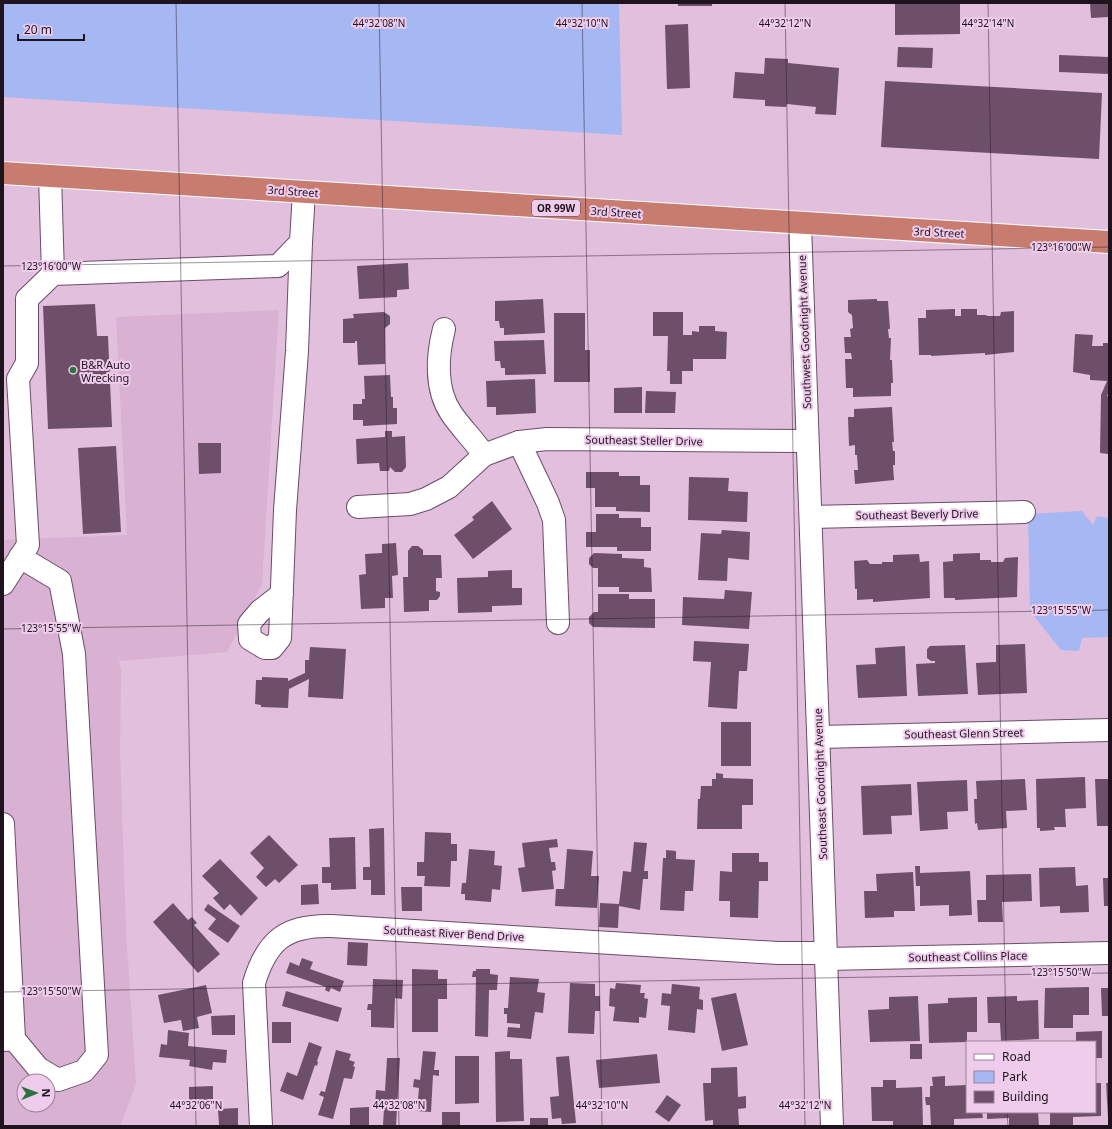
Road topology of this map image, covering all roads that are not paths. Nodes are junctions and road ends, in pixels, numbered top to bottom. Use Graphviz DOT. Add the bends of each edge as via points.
graph roads {
  1 [pos="3,173"];
  2 [pos="50,176"];
  3 [pos="304,192"];
  4 [pos="800,224"];
  5 [pos="301,242"];
  6 [pos="1109,242"];
  7 [pos="53,274"];
  8 [pos="444,329"];
  9 [pos="807,441"];
  10 [pos="519,442"];
  11 [pos="484,455"];
  12 [pos="358,507"];
  13 [pos="1024,512"];
  14 [pos="811,516"];
  15 [pos="20,557"];
  16 [pos="3,584"];
  17 [pos="282,594"];
  18 [pos="558,623"];
  19 [pos="1109,730"];
  20 [pos="819,737"];
  21 [pos="3,824"];
  22 [pos="3,833"];
  23 [pos="1109,953"];
  24 [pos="826,956"];
  25 [pos="9,1039"];
  26 [pos="261,1126"];
  27 [pos="832,1126"];
  1 -- 2 [label="highway, 3rd Street / OR 99W"];
  2 -- 3 [label="highway, 3rd Street / OR 99W"];
  2 -- 7 [label="street"];
  3 -- 4 [label="highway, 3rd Street / OR 99W"];
  3 -- 5 [label="street"];
  4 -- 6 [label="highway, 3rd Street / OR 99W"];
  4 -- 9 [label="street, Southwest Goodnight Avenue"];
  5 -- 7 [label="street" via="278,266"];
  5 -- 17 [label="street"];
  7 -- 15 [label="street" via="27,299 27,363 18,379 28,545"];
  8 -- 11 [label="street" via="440,347 439,376 445,401 451,414"];
  9 -- 10 [label="street, Southeast Steller Drive" via="547,439"];
  9 -- 14 [label="street, Southeast Goodnight Avenue"];
  10 -- 11 [label="street, Southeast Steller Drive"];
  10 -- 18 [label="street" via="554,520"];
  11 -- 12 [label="street" via="449,487 426,499 410,504"];
  13 -- 14 [label="street, Southeast Beverly Drive"];
  14 -- 20 [label="street, Southeast Goodnight Avenue"];
  15 -- 16 [label="street"];
  15 -- 25 [label="street" via="60,581 74,654 97,1055 84,1071 58,1080 38,1068"];
  19 -- 20 [label="street, Southeast Glenn Street"];
  20 -- 24 [label="street, Southeast Goodnight Avenue"];
  21 -- 22 [label="street"];
  22 -- 25 [label="street"];
  23 -- 24 [label="street, Southeast Collins Place"];
  24 -- 26 [label="street, Southeast River Bend Drive" via="331,926 297,929 284,935 268,950 260,962 254,983"];
  24 -- 27 [label="street, Southeast Goodnight Avenue"];
}
